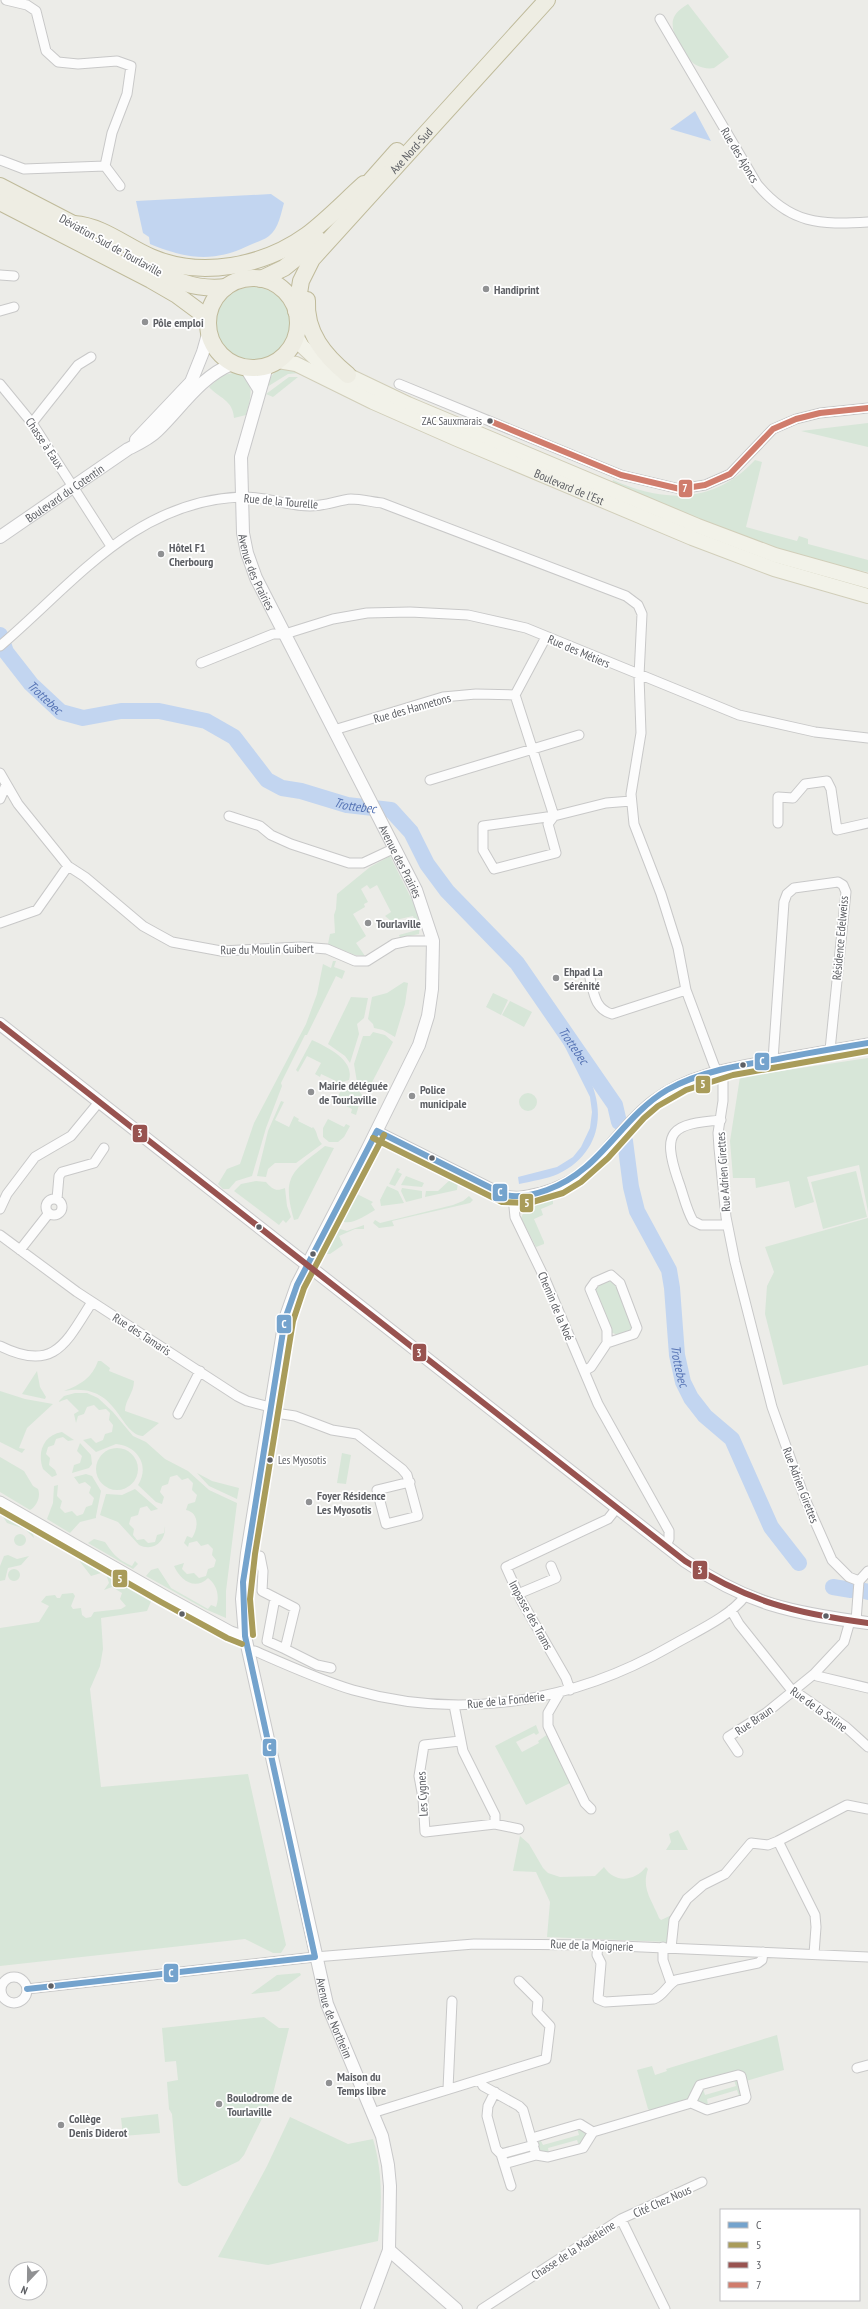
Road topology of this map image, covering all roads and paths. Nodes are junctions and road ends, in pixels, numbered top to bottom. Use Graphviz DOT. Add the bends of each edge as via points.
graph roads {
  1 [pos="6,0"];
  2 [pos="534,0"];
  3 [pos="547,0"];
  4 [pos="660,19"];
  5 [pos="0,160"];
  6 [pos="105,166"];
  7 [pos="375,174"];
  8 [pos="0,186"];
  9 [pos="120,186"];
  10 [pos="0,202"];
  11 [pos="868,222"];
  12 [pos="74,224"];
  13 [pos="335,236"];
  14 [pos="0,275"];
  15 [pos="14,276"];
  16 [pos="261,279"];
  17 [pos="226,287"];
  18 [pos="14,307"];
  19 [pos="0,311"];
  20 [pos="296,311"];
  21 [pos="208,326"];
  22 [pos="296,336"];
  23 [pos="91,357"];
  24 [pos="272,363"];
  25 [pos="239,366"];
  26 [pos="348,375"];
  27 [pos="0,384"];
  28 [pos="399,384"];
  29 [pos="259,389"];
  30 [pos="868,408"];
  31 [pos="32,423"];
  32 [pos="128,449"];
  33 [pos="74,486"];
  34 [pos="241,497"];
  35 [pos="0,537"];
  36 [pos="111,546"];
  37 [pos="868,581"];
  38 [pos="868,596"];
  39 [pos="285,634"];
  40 [pos="546,637"];
  41 [pos="3,643"];
  42 [pos="201,663"];
  43 [pos="639,676"];
  44 [pos="516,696"];
  45 [pos="334,730"];
  46 [pos="579,735"];
  47 [pos="868,738"];
  48 [pos="533,750"];
  49 [pos="0,773"];
  50 [pos="430,780"];
  51 [pos="6,785"];
  52 [pos="0,799"];
  53 [pos="631,801"];
  54 [pos="228,816"];
  55 [pos="554,816"];
  56 [pos="778,823"];
  57 [pos="868,823"];
  58 [pos="395,848"];
  59 [pos="68,866"];
  60 [pos="0,923"];
  61 [pos="433,941"];
  62 [pos="590,978"];
  63 [pos="686,990"];
  64 [pos="0,1024"];
  65 [pos="868,1043"];
  66 [pos="830,1050"];
  67 [pos="773,1060"];
  68 [pos="718,1071"];
  69 [pos="99,1102"];
  70 [pos="721,1120"];
  71 [pos="377,1131"];
  72 [pos="104,1148"];
  73 [pos="513,1197"];
  74 [pos="0,1209"];
  75 [pos="727,1225"];
  76 [pos="0,1235"];
  77 [pos="20,1250"];
  78 [pos="308,1266"];
  79 [pos="92,1302"];
  80 [pos="608,1343"];
  81 [pos="0,1346"];
  82 [pos="200,1371"];
  83 [pos="584,1371"];
  84 [pos="270,1409"];
  85 [pos="178,1414"];
  86 [pos="410,1482"];
  87 [pos="0,1500"];
  88 [pos="616,1509"];
  89 [pos="664,1547"];
  90 [pos="260,1556"];
  91 [pos="551,1566"];
  92 [pos="868,1571"];
  93 [pos="859,1582"];
  94 [pos="518,1594"];
  95 [pos="745,1596"];
  96 [pos="275,1598"];
  97 [pos="730,1610"];
  98 [pos="858,1622"];
  99 [pos="245,1636"];
  100 [pos="285,1649"];
  101 [pos="249,1652"];
  102 [pos="331,1668"];
  103 [pos="814,1674"];
  104 [pos="868,1688"];
  105 [pos="570,1690"];
  106 [pos="794,1692"];
  107 [pos="559,1694"];
  108 [pos="454,1705"];
  109 [pos="460,1741"];
  110 [pos="868,1747"];
  111 [pos="738,1752"];
  112 [pos="591,1809"];
  113 [pos="868,1809"];
  114 [pos="495,1824"];
  115 [pos="519,1829"];
  116 [pos="778,1841"];
  117 [pos="598,1945"];
  118 [pos="667,1947"];
  119 [pos="763,1952"];
  120 [pos="814,1954"];
  121 [pos="315,1957"];
  122 [pos="868,1957"];
  123 [pos="519,1981"];
  124 [pos="671,1983"];
  125 [pos="27,1988"];
  126 [pos="0,1990"];
  127 [pos="452,2001"];
  128 [pos="868,2065"];
  129 [pos="857,2068"];
  130 [pos="480,2080"];
  131 [pos="448,2089"];
  132 [pos="495,2092"];
  133 [pos="691,2103"];
  134 [pos="372,2112"];
  135 [pos="593,2132"];
  136 [pos="533,2142"];
  137 [pos="501,2154"];
  138 [pos="536,2155"];
  139 [pos="504,2164"];
  140 [pos="702,2182"];
  141 [pos="511,2186"];
  142 [pos="621,2219"];
  143 [pos="389,2250"];
  144 [pos="367,2309"];
  145 [pos="456,2309"];
  146 [pos="482,2309"];
  147 [pos="665,2309"];
  1 -- 6 [label="street" via="27,5 36,12 46,51 58,62 78,64 118,61 131,66 127,94 112,133"];
  2 -- 7 [label="highway, Axe Nord-Sud" via="440,106"];
  3 -- 13 [label="highway, Axe Nord-Sud"];
  4 -- 11 [label="street, Rue des Ajoncs" via="757,184 766,195 786,210 812,221 831,224"];
  5 -- 6 [label="street" via="24,168"];
  6 -- 9 [label="street"];
  7 -- 12 [label="highway" via="318,226 291,245 261,259 228,267 174,264 152,258 89,225"];
  7 -- 16 [label="highway, Axe Nord-Sud" via="327,232 284,268"];
  8 -- 12 [label="highway, Déviation Sud de Tourlaville"];
  10 -- 21 [label="highway, Déviation Sud de Tourlaville" via="151,280 184,300"];
  12 -- 17 [label="highway, Déviation Sud de Tourlaville" via="173,279 195,287"];
  13 -- 20 [label="highway, Axe Nord-Sud" via="324,245 305,270 297,294"];
  13 -- 26 [label="highway" via="317,261 311,275 306,307 310,326 320,347 330,360"];
  14 -- 15 [label="street"];
  16 -- 17 [label="highway" via="249,278"];
  16 -- 20 [label="highway" via="283,290 291,299"];
  17 -- 21 [label="highway" via="217,295 211,306"];
  18 -- 19 [label="street"];
  20 -- 22 [label="highway"];
  21 -- 25 [label="highway" via="217,351"];
  21 -- 32 [label="street, Boulevard du Cotentin" via="203,352 190,382"];
  22 -- 24 [label="highway" via="286,354"];
  22 -- 26 [label="main road, Boulevard de l'Est" via="312,357"];
  23 -- 31 [label="street" via="78,365"];
  24 -- 25 [label="highway"];
  24 -- 29 [label="street, Avenue des Prairies"];
  24 -- 38 [label="main road, Boulevard de l'Est" via="296,364 457,440 692,538 774,569"];
  25 -- 29 [label="street"];
  25 -- 32 [label="street, Boulevard du Cotentin" via="217,370 156,432"];
  26 -- 37 [label="main road, Boulevard de l'Est" via="408,404 698,526 775,555"];
  27 -- 31 [label="street, Chasse à Eaux"];
  28 -- 30 [label="street" via="621,475 680,489 705,485 730,474 773,429 796,419 820,413"];
  29 -- 34 [label="street, Avenue des Prairies" via="258,402 241,457"];
  31 -- 33 [label="street, Chasse à Eaux"];
  32 -- 33 [label="street, Boulevard du Cotentin"];
  33 -- 35 [label="street, Boulevard du Cotentin"];
  33 -- 36 [label="street, Chasse à Eaux"];
  34 -- 36 [label="street, Rue de la Tourelle" via="203,502 166,514"];
  34 -- 39 [label="street, Avenue des Prairies" via="247,553 256,578"];
  34 -- 43 [label="street, Rue de la Tourelle" via="310,506 350,499 382,503 626,596 638,605 642,614"];
  36 -- 41 [label="street, Rue de la Tourelle" via="61,588"];
  39 -- 40 [label="street, Rue des Métiers" via="333,619 410,612 468,615 497,620"];
  39 -- 42 [label="street, Rue des Métiers" via="272,634"];
  39 -- 45 [label="street, Avenue des Prairies"];
  40 -- 43 [label="street, Rue des Métiers"];
  40 -- 44 [label="street"];
  43 -- 47 [label="street, Rue des Métiers" via="739,715 815,732"];
  43 -- 53 [label="street, Rue Adrien Girettes" via="642,733"];
  44 -- 45 [label="street, Rue des Hannetons" via="476,694 443,697"];
  44 -- 48 [label="street"];
  45 -- 58 [label="street, Avenue des Prairies"];
  46 -- 48 [label="street"];
  48 -- 50 [label="street"];
  48 -- 55 [label="street"];
  49 -- 51 [label="street, Rue du Moulin Guibert"];
  51 -- 52 [label="street"];
  51 -- 59 [label="street, Rue du Moulin Guibert" via="31,822"];
  53 -- 55 [label="street" via="606,803"];
  53 -- 63 [label="street, Rue Adrien Girettes" via="634,824 661,894 678,948"];
  54 -- 58 [label="street" via="260,826 271,835 291,844 349,863 363,863"];
  55 -- 55 [label="street" via="548,824 556,853 494,869 483,850 483,826"];
  56 -- 57 [label="street" via="778,797 793,798 805,784 827,781 831,789 837,830"];
  58 -- 61 [label="street, Avenue des Prairies" via="418,896"];
  59 -- 60 [label="street" via="38,910"];
  59 -- 61 [label="street, Rue du Moulin Guibert" via="85,877 143,926 172,942 221,951 302,947 327,949 355,961 367,961 394,944"];
  61 -- 71 [label="street, Avenue des Prairies" via="432,989 428,1016 418,1045"];
  62 -- 63 [label="street" via="598,1005 603,1011 612,1014"];
  63 -- 68 [label="street, Rue Adrien Girettes"];
  64 -- 69 [label="street"];
  65 -- 66 [label="street"];
  66 -- 67 [label="street"];
  66 -- 67 [label="street, Résidence Edelweiss" via="846,892 843,885 838,882 794,888 787,894 784,902"];
  67 -- 68 [label="street"];
  68 -- 70 [label="street, Rue Adrien Girettes" via="722,1082"];
  68 -- 73 [label="street" via="681,1084 655,1099 642,1109 590,1166 570,1181 552,1189"];
  69 -- 74 [label="street" via="71,1136 35,1157 7,1194"];
  69 -- 78 [label="street"];
  70 -- 75 [label="street, Rue Adrien Girettes" via="719,1148"];
  70 -- 75 [label="street" via="686,1124 672,1138 670,1155 693,1221 701,1225"];
  71 -- 73 [label="street"];
  71 -- 78 [label="street, Avenue des Prairies"];
  72 -- 77 [label="street" via="94,1163 62,1172 59,1176 57,1199 47,1203 49,1213"];
  73 -- 83 [label="street, Chemin de la Noé" via="515,1217 545,1279"];
  75 -- 93 [label="street, Rue Adrien Girettes" via="770,1400 805,1499 833,1563"];
  76 -- 77 [label="street, Rue des Tamaris"];
  77 -- 79 [label="street, Rue des Tamaris"];
  78 -- 84 [label="street, Avenue de Northeim" via="297,1285 285,1319"];
  78 -- 88 [label="street"];
  79 -- 81 [label="street" via="63,1346 52,1353 40,1356 26,1355"];
  79 -- 82 [label="street, Rue des Tamaris"];
  80 -- 80 [label="street" via="634,1334 637,1328 620,1283 611,1276 595,1282 590,1289 607,1330"];
  80 -- 83 [label="street" via="591,1367"];
  82 -- 84 [label="street, Rue des Tamaris" via="246,1401"];
  82 -- 85 [label="street"];
  83 -- 89 [label="street, Chemin de la Noé" via="598,1404 669,1531 669,1539"];
  84 -- 86 [label="street, Rue des Tamaris" via="332,1430 357,1434 402,1468"];
  84 -- 99 [label="street, Avenue de Northeim" via="243,1582"];
  86 -- 86 [label="street" via="418,1516 386,1524 377,1490"];
  87 -- 99 [label="street" via="165,1595"];
  88 -- 89 [label="street"];
  88 -- 94 [label="street, Impasse des Trams" via="608,1519 506,1567"];
  89 -- 95 [label="street" via="705,1575"];
  90 -- 96 [label="street" via="263,1571 262,1591"];
  91 -- 94 [label="street" via="556,1578"];
  92 -- 93 [label="street"];
  93 -- 98 [label="street"];
  94 -- 105 [label="street, Impasse des Trams" via="566,1678"];
  95 -- 97 [label="street, Rue de la Fonderie"];
  95 -- 98 [label="street" via="793,1612"];
  96 -- 100 [label="street" via="267,1641"];
  96 -- 100 [label="street" via="295,1608"];
  97 -- 105 [label="street, Rue de la Fonderie" via="632,1667"];
  97 -- 106 [label="street, Rue de la Saline"];
  98 -- 103 [label="street" via="844,1642"];
  99 -- 101 [label="street, Avenue de Northeim"];
  100 -- 102 [label="street" via="317,1665"];
  101 -- 108 [label="street, Rue de la Fonderie" via="255,1651 336,1684 363,1692 404,1700"];
  101 -- 121 [label="street, Avenue de Northeim"];
  103 -- 104 [label="street"];
  103 -- 106 [label="street"];
  105 -- 107 [label="street, Rue de la Fonderie"];
  106 -- 110 [label="street, Rue de la Saline" via="846,1727"];
  106 -- 111 [label="street, Rue Braun" via="728,1737"];
  107 -- 108 [label="street, Rue de la Fonderie" via="502,1702"];
  107 -- 112 [label="street" via="548,1713 548,1726 585,1803"];
  108 -- 109 [label="street"];
  109 -- 114 [label="street" via="495,1815"];
  109 -- 114 [label="street, Les Cygnes" via="424,1744 419,1776 424,1829 428,1832"];
  113 -- 116 [label="street" via="847,1805"];
  114 -- 115 [label="street, Les Cygnes"];
  116 -- 118 [label="street" via="768,1844 751,1843 725,1874 703,1885 687,1899 674,1920"];
  116 -- 120 [label="street" via="815,1915"];
  117 -- 118 [label="street, Rue de la Moignerie"];
  117 -- 121 [label="street, Rue de la Moignerie" via="474,1944"];
  117 -- 124 [label="street" via="597,1955 601,1963 598,1999 602,2001 654,1998 660,1996"];
  118 -- 119 [label="street, Rue de la Moignerie"];
  118 -- 124 [label="street" via="663,1960"];
  119 -- 120 [label="street, Rue de la Moignerie"];
  119 -- 124 [label="street" via="762,1960 758,1963 695,1975"];
  120 -- 122 [label="street, Rue de la Moignerie"];
  121 -- 125 [label="street, Rue de la Moignerie"];
  121 -- 134 [label="street, Avenue de Northeim" via="335,2026"];
  123 -- 130 [label="street" via="538,2000 537,2012 550,2026 547,2057"];
  125 -- 126 [label="street" via="21,1979 13,1977 3,1982"];
  125 -- 126 [label="street" via="23,1999 16,2002 6,2000"];
  127 -- 131 [label="street"];
  128 -- 129 [label="street"];
  130 -- 131 [label="street"];
  130 -- 132 [label="street" via="483,2086"];
  131 -- 134 [label="street"];
  132 -- 136 [label="street" via="523,2110"];
  132 -- 137 [label="street" via="488,2106 487,2116 496,2149"];
  133 -- 133 [label="street" via="707,2110 745,2099 741,2076 738,2074 700,2086"];
  133 -- 135 [label="street"];
  134 -- 143 [label="street, Avenue de Northeim" via="382,2136 388,2165"];
  135 -- 136 [label="street" via="580,2124"];
  135 -- 138 [label="street" via="583,2148 548,2158"];
  136 -- 137 [label="street"];
  136 -- 138 [label="street"];
  137 -- 139 [label="street"];
  138 -- 139 [label="street"];
  139 -- 141 [label="street"];
  140 -- 142 [label="street, Cité Chez Nous"];
  142 -- 146 [label="street, Chasse de la Madeleine"];
  142 -- 147 [label="street, Chasse de la Madeleine"];
  143 -- 144 [label="street, Avenue de Northeim"];
  143 -- 145 [label="street"];
}
